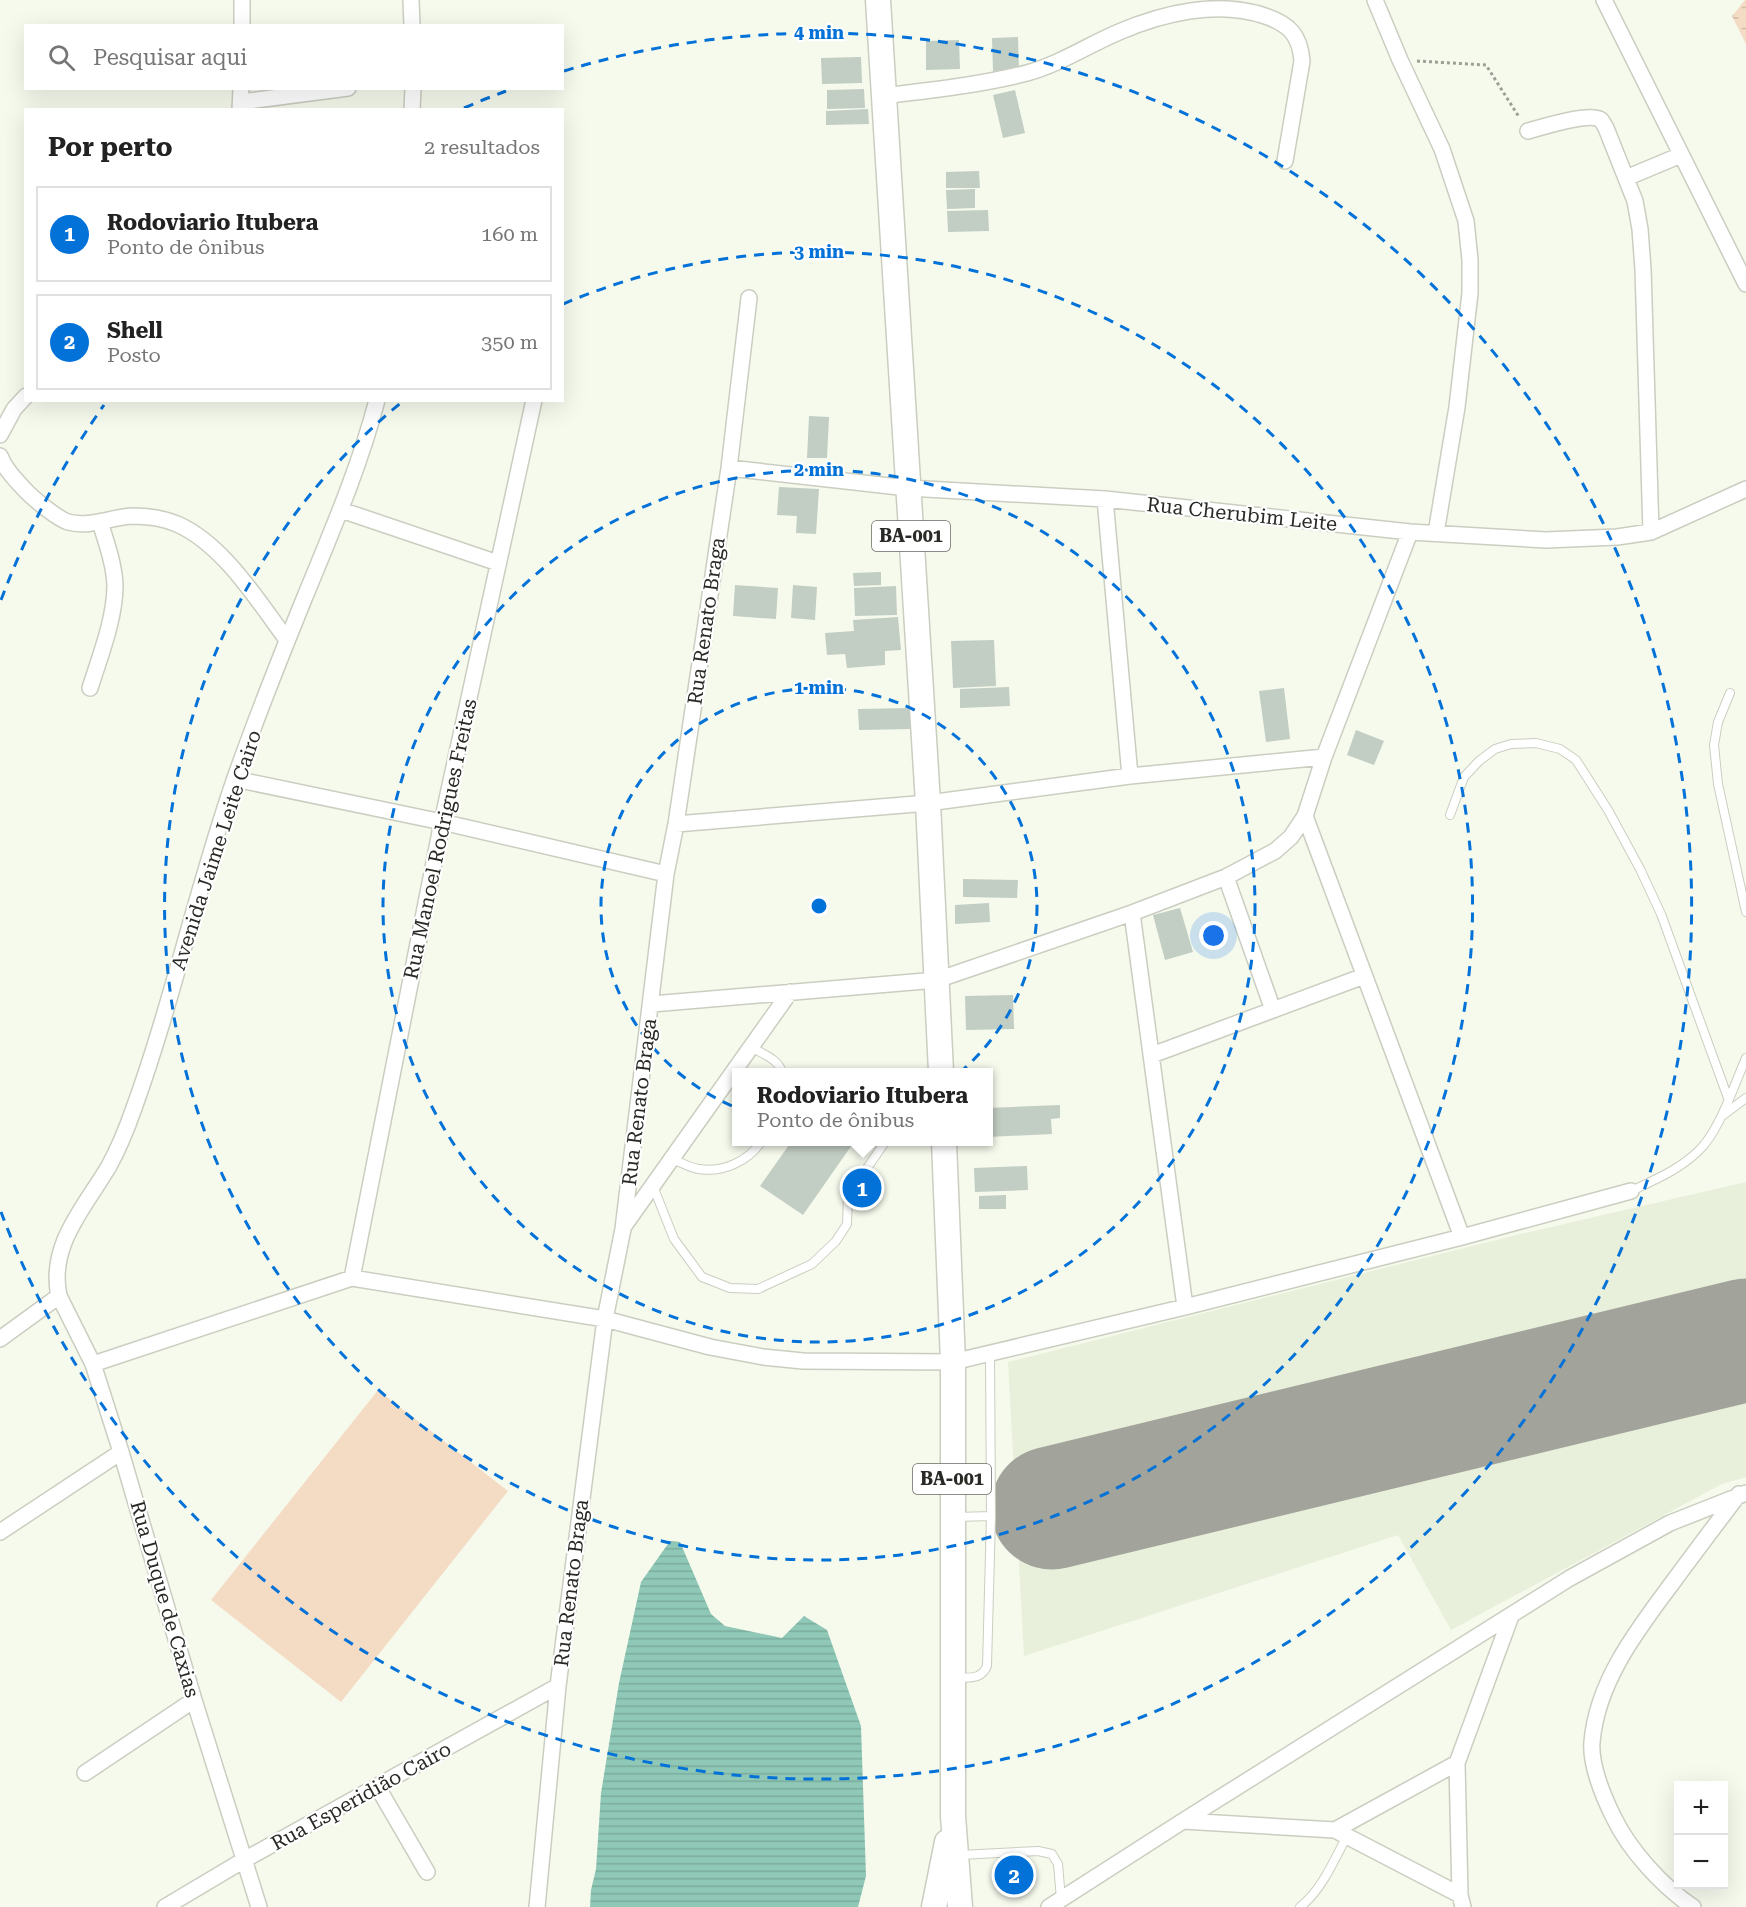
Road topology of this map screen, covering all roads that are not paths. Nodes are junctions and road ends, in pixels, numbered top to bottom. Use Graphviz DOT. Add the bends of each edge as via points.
graph roads {
  1 [pos="242,0"];
  2 [pos="411,0"];
  3 [pos="878,0"];
  4 [pos="1375,0"];
  5 [pos="1604,0"];
  6 [pos="242,24"];
  7 [pos="412,24"];
  8 [pos="330,90"];
  9 [pos="413,90"];
  10 [pos="884,96"];
  11 [pos="241,100"];
  12 [pos="412,108"];
  13 [pos="1528,131"];
  14 [pos="1681,155"];
  15 [pos="1285,161"];
  16 [pos="1626,178"];
  17 [pos="1746,284"];
  18 [pos="749,298"];
  19 [pos="24,398"];
  20 [pos="376,402"];
  21 [pos="534,402"];
  22 [pos="0,435"];
  23 [pos="0,456"];
  24 [pos="729,468"];
  25 [pos="908,488"];
  26 [pos="1746,489"];
  27 [pos="1105,500"];
  28 [pos="341,510"];
  29 [pos="100,522"];
  30 [pos="1410,532"];
  31 [pos="1651,532"];
  32 [pos="1436,533"];
  33 [pos="498,562"];
  34 [pos="287,640"];
  35 [pos="90,688"];
  36 [pos="1730,693"];
  37 [pos="1324,756"];
  38 [pos="1130,776"];
  39 [pos="235,779"];
  40 [pos="928,803"];
  41 [pos="1450,815"];
  42 [pos="1305,816"];
  43 [pos="442,822"];
  44 [pos="676,824"];
  45 [pos="666,874"];
  46 [pos="1226,877"];
  47 [pos="1746,912"];
  48 [pos="1132,913"];
  49 [pos="1364,976"];
  50 [pos="937,980"];
  51 [pos="790,992"];
  52 [pos="652,1004"];
  53 [pos="1273,1010"];
  54 [pos="751,1047"];
  55 [pos="1152,1055"];
  56 [pos="1746,1058"];
  57 [pos="736,1068"];
  58 [pos="781,1068"];
  59 [pos="941,1068"];
  60 [pos="732,1074"];
  61 [pos="1728,1098"];
  62 [pos="1746,1098"];
  63 [pos="1721,1117"];
  64 [pos="757,1146"];
  65 [pos="882,1146"];
  66 [pos="944,1146"];
  67 [pos="672,1159"];
  68 [pos="653,1186"];
  69 [pos="1631,1191"];
  70 [pos="623,1229"];
  71 [pos="1462,1237"];
  72 [pos="352,1278"];
  73 [pos="59,1296"];
  74 [pos="1185,1307"];
  75 [pos="605,1318"];
  76 [pos="0,1339"];
  77 [pos="990,1353"];
  78 [pos="953,1362"];
  79 [pos="93,1364"];
  80 [pos="121,1452"];
  81 [pos="1742,1493"];
  82 [pos="991,1516"];
  83 [pos="952,1517"];
  84 [pos="0,1532"];
  85 [pos="1511,1616"];
  86 [pos="952,1678"];
  87 [pos="558,1686"];
  88 [pos="194,1700"];
  89 [pos="1457,1763"];
  90 [pos="85,1773"];
  91 [pos="377,1786"];
  92 [pos="953,1816"];
  93 [pos="1183,1821"];
  94 [pos="1341,1833"];
  95 [pos="956,1856"];
  96 [pos="244,1860"];
  97 [pos="427,1872"];
  98 [pos="1461,1901"];
  99 [pos="1055,1903"];
  100 [pos="165,1907"];
  101 [pos="259,1907"];
  102 [pos="537,1907"];
  103 [pos="934,1907"];
  104 [pos="960,1907"];
  105 [pos="1300,1907"];
  106 [pos="1693,1907"];
  1 -- 6 [label="street"];
  2 -- 7 [label="street"];
  3 -- 10 [label="main road, BA-001"];
  4 -- 32 [label="street" via="1445,159 1466,221 1470,293"];
  5 -- 14 [label="street"];
  8 -- 11 [label="street"];
  9 -- 12 [label="street"];
  10 -- 15 [label="street" via="1029,72 1064,60 1118,32 1180,12 1210,8 1249,10 1280,21 1300,45 1302,61"];
  10 -- 25 [label="main road, BA-001"];
  13 -- 16 [label="street" via="1592,117 1601,120"];
  14 -- 16 [label="street"];
  14 -- 17 [label="street"];
  16 -- 31 [label="street" via="1635,201 1642,246"];
  18 -- 24 [label="street, Rua Renato Braga"];
  19 -- 22 [label="street"];
  20 -- 28 [label="street, Avenida Jaime Leite Cairo"];
  21 -- 33 [label="street, Rua Manoel Rodrigues Freitas"];
  23 -- 29 [label="street" via="4,468 32,497 67,522"];
  24 -- 25 [label="street, Rua Cherubim Leite"];
  24 -- 44 [label="street, Rua Renato Braga"];
  25 -- 27 [label="street, Rua Cherubim Leite"];
  25 -- 40 [label="main road, BA-001"];
  26 -- 31 [label="street, Rua Cherubim Leite"];
  27 -- 30 [label="street, Rua Cherubim Leite"];
  27 -- 38 [label="street"];
  28 -- 33 [label="street"];
  28 -- 34 [label="street, Avenida Jaime Leite Cairo"];
  29 -- 34 [label="street" via="131,516 156,518 197,535 219,554"];
  29 -- 35 [label="street" via="115,585"];
  30 -- 32 [label="street, Rua Cherubim Leite"];
  30 -- 37 [label="street"];
  31 -- 32 [label="street, Rua Cherubim Leite" via="1546,540"];
  33 -- 43 [label="street, Rua Manoel Rodrigues Freitas"];
  34 -- 39 [label="street, Avenida Jaime Leite Cairo"];
  36 -- 47 [label="lane" via="1714,745 1718,784"];
  37 -- 38 [label="street"];
  37 -- 42 [label="street"];
  38 -- 40 [label="street"];
  39 -- 43 [label="street"];
  39 -- 73 [label="street, Avenida Jaime Leite Cairo" via="142,1086 110,1163 66,1234 58,1260"];
  40 -- 44 [label="street"];
  40 -- 50 [label="main road, BA-001"];
  41 -- 61 [label="lane" via="1464,777 1495,749 1536,743 1560,749 1576,760 1608,810 1661,914"];
  42 -- 46 [label="street" via="1291,837 1275,851"];
  42 -- 49 [label="street"];
  43 -- 45 [label="street"];
  43 -- 72 [label="street, Rua Manoel Rodrigues Freitas"];
  44 -- 45 [label="street, Rua Renato Braga"];
  45 -- 52 [label="street, Rua Renato Braga"];
  46 -- 48 [label="street"];
  46 -- 53 [label="street"];
  48 -- 50 [label="street"];
  48 -- 55 [label="street"];
  49 -- 53 [label="street"];
  49 -- 71 [label="street"];
  50 -- 51 [label="street"];
  50 -- 59 [label="main road, BA-001"];
  51 -- 52 [label="street"];
  51 -- 54 [label="street"];
  52 -- 70 [label="street, Rua Renato Braga"];
  53 -- 55 [label="street"];
  54 -- 57 [label="street"];
  54 -- 58 [label="lane"];
  55 -- 74 [label="street"];
  56 -- 61 [label="lane"];
  60 -- 67 [label="street"];
  61 -- 63 [label="lane"];
  62 -- 63 [label="lane"];
  63 -- 69 [label="lane" via="1704,1144 1687,1161"];
  64 -- 67 [label="lane" via="745,1159 715,1169 699,1169"];
  65 -- 68 [label="lane" via="848,1196 847,1224 836,1241 812,1264 758,1289 730,1288 702,1277 674,1239"];
  66 -- 78 [label="main road, BA-001"];
  67 -- 68 [label="street"];
  68 -- 70 [label="street"];
  69 -- 71 [label="street"];
  70 -- 75 [label="street, Rua Renato Braga"];
  71 -- 74 [label="street"];
  72 -- 75 [label="street"];
  72 -- 79 [label="street"];
  73 -- 76 [label="street"];
  73 -- 79 [label="street, Rua Duque de Caxias"];
  74 -- 77 [label="street"];
  75 -- 78 [label="street" via="763,1357"];
  75 -- 87 [label="street, Rua Renato Braga"];
  77 -- 78 [label="street"];
  77 -- 82 [label="lane"];
  78 -- 83 [label="main road, BA-001"];
  79 -- 80 [label="street, Rua Duque de Caxias"];
  80 -- 84 [label="street"];
  80 -- 88 [label="street, Rua Duque de Caxias"];
  81 -- 85 [label="street" via="1660,1528"];
  81 -- 106 [label="street" via="1644,1621 1613,1671 1598,1708 1592,1744 1601,1791 1622,1836 1674,1894"];
  82 -- 83 [label="lane"];
  82 -- 86 [label="lane" via="987,1666 978,1677"];
  83 -- 86 [label="main road, BA-001"];
  85 -- 89 [label="street"];
  85 -- 93 [label="street"];
  86 -- 92 [label="main road, BA-001"];
  87 -- 91 [label="street, Rua Esperidião Cairo"];
  87 -- 102 [label="street, Rua Renato Braga"];
  88 -- 90 [label="street"];
  88 -- 96 [label="street, Rua Duque de Caxias"];
  89 -- 94 [label="street"];
  89 -- 98 [label="street"];
  91 -- 96 [label="street, Rua Esperidião Cairo"];
  91 -- 97 [label="street"];
  92 -- 95 [label="main road, BA-001"];
  92 -- 103 [label="main road, BA-001"];
  93 -- 94 [label="street"];
  93 -- 99 [label="street"];
  94 -- 98 [label="street"];
  94 -- 105 [label="lane" via="1318,1887"];
  95 -- 99 [label="lane" via="1038,1851 1052,1854 1058,1864"];
  95 -- 104 [label="main road, BA-001"];
  96 -- 100 [label="street, Rua Esperidião Cairo"];
  96 -- 101 [label="street, Rua Duque de Caxias"];
}
